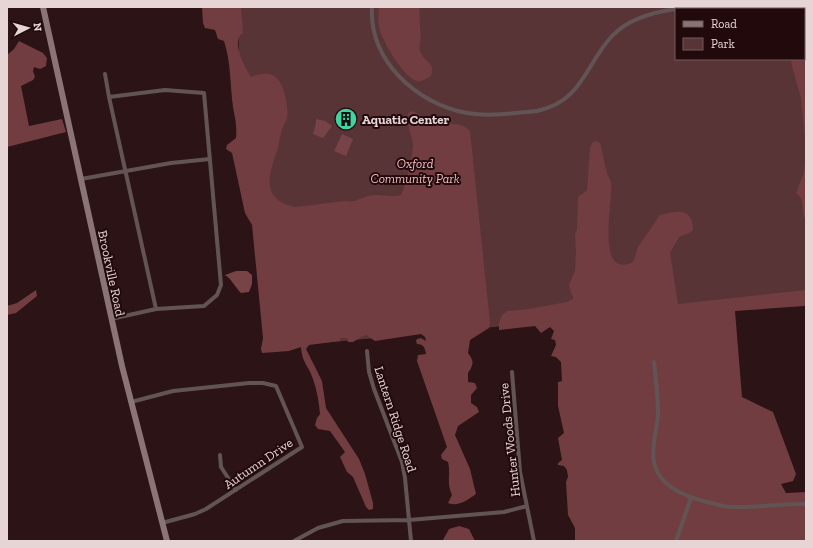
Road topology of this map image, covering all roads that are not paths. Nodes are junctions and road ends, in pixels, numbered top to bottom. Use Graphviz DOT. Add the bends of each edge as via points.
graph roads {
  1 [pos="43,7"];
  2 [pos="372,7"];
  3 [pos="675,9"];
  4 [pos="104,74"];
  5 [pos="109,97"];
  6 [pos="210,159"];
  7 [pos="125,170"];
  8 [pos="81,179"];
  9 [pos="156,309"];
  10 [pos="111,319"];
  11 [pos="366,351"];
  12 [pos="654,362"];
  13 [pos="512,372"];
  14 [pos="131,402"];
  15 [pos="220,454"];
  16 [pos="236,490"];
  17 [pos="691,498"];
  18 [pos="806,504"];
  19 [pos="527,506"];
  20 [pos="409,520"];
  21 [pos="162,523"];
  22 [pos="167,541"];
  23 [pos="294,541"];
  24 [pos="411,541"];
  25 [pos="534,541"];
  26 [pos="676,541"];
  1 -- 8 [label="street, Brookville Road"];
  2 -- 3 [label="street" via="378,44 394,71 415,91 432,102 454,110 481,115 543,110 564,100 578,86 606,43 619,29 649,14"];
  4 -- 5 [label="street"];
  5 -- 6 [label="street" via="165,90 204,92"];
  5 -- 7 [label="street"];
  6 -- 7 [label="street"];
  6 -- 9 [label="street" via="221,285 217,295 204,306"];
  7 -- 8 [label="street"];
  7 -- 9 [label="street"];
  8 -- 10 [label="street, Brookville Road"];
  9 -- 10 [label="street"];
  10 -- 14 [label="street, Brookville Road"];
  11 -- 20 [label="street, Lantern Ridge Road" via="374,389 402,462"];
  12 -- 17 [label="street" via="658,414 654,462 658,473 667,484"];
  13 -- 19 [label="street, Hunter Woods Drive" via="520,472"];
  14 -- 16 [label="street, Autumn Drive" via="173,391 249,383 276,386 302,448"];
  14 -- 21 [label="street, Brookville Road"];
  15 -- 16 [label="street" via="221,467"];
  16 -- 21 [label="street, Autumn Drive" via="195,514"];
  17 -- 18 [label="street" via="732,507"];
  17 -- 26 [label="street"];
  19 -- 20 [label="street, Hunter Woods Drive" via="504,512"];
  19 -- 25 [label="street, Hunter Woods Drive"];
  20 -- 23 [label="street, Hunter Woods Drive" via="343,521 318,528"];
  20 -- 24 [label="street, Lantern Ridge Road"];
  21 -- 22 [label="street, Brookville Road"];
}
